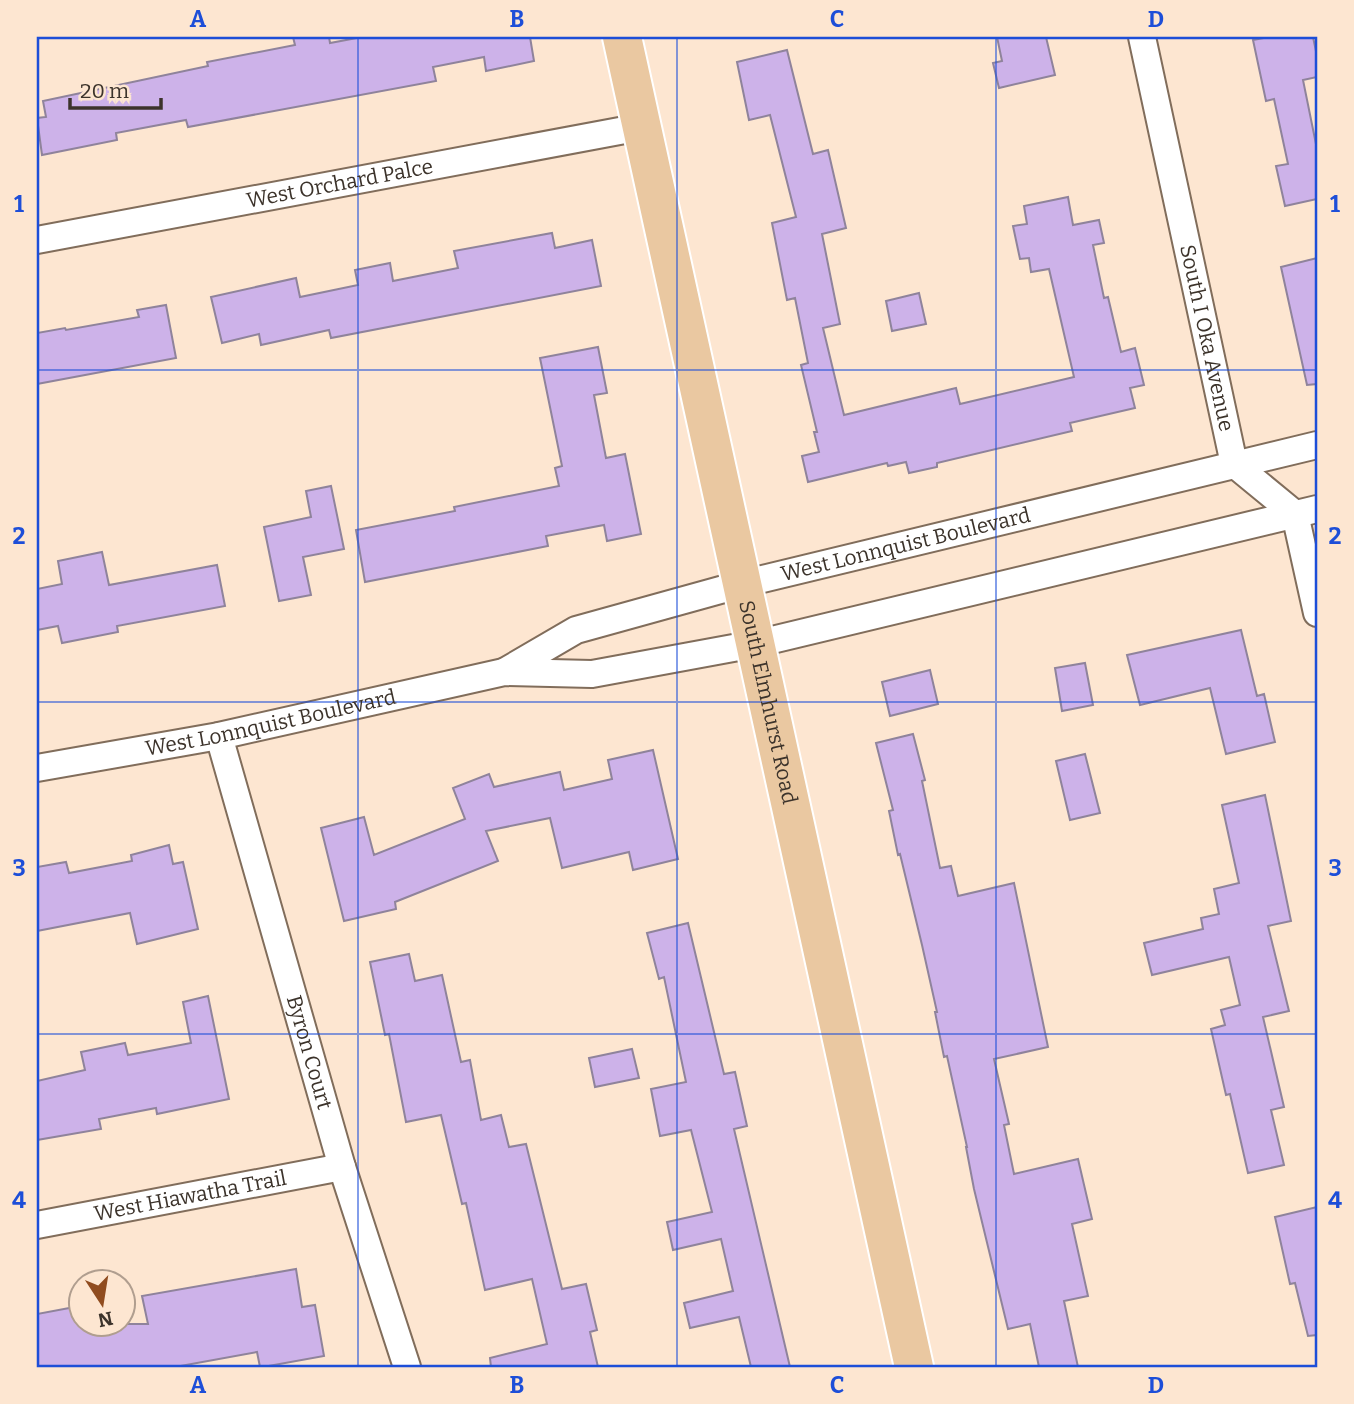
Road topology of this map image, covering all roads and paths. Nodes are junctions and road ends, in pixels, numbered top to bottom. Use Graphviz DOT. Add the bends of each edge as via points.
graph roads {
  1 [pos="622,37"];
  2 [pos="1142,37"];
  3 [pos="642,127"];
  4 [pos="37,240"];
  5 [pos="1317,445"];
  6 [pos="1234,464"];
  7 [pos="1306,512"];
  8 [pos="742,584"];
  9 [pos="1317,613"];
  10 [pos="755,644"];
  11 [pos="504,672"];
  12 [pos="219,736"];
  13 [pos="37,768"];
  14 [pos="342,1167"];
  15 [pos="37,1225"];
  16 [pos="407,1367"];
  17 [pos="914,1367"];
  1 -- 3 [label="main road, South Elmhurst Road"];
  2 -- 6 [label="street, South I Oka Avenue"];
  3 -- 4 [label="street, West Orchard Palce"];
  3 -- 8 [label="main road, South Elmhurst Road"];
  5 -- 6 [label="street, West Lonnquist Boulevard"];
  6 -- 7 [label="street"];
  6 -- 8 [label="street, West Lonnquist Boulevard"];
  7 -- 9 [label="street"];
  7 -- 10 [label="street, West Lonnquist Boulevard"];
  8 -- 10 [label="main road, South Elmhurst Road"];
  8 -- 11 [label="street, West Lonnquist Boulevard" via="576,630"];
  10 -- 11 [label="street, West Lonnquist Boulevard" via="592,674"];
  10 -- 17 [label="main road, South Elmhurst Road"];
  11 -- 12 [label="street, West Lonnquist Boulevard"];
  12 -- 13 [label="street, West Lonnquist Boulevard"];
  12 -- 14 [label="street, Byron Court"];
  14 -- 15 [label="street, West Hiawatha Trail"];
  14 -- 16 [label="street, Byron Court"];
}
